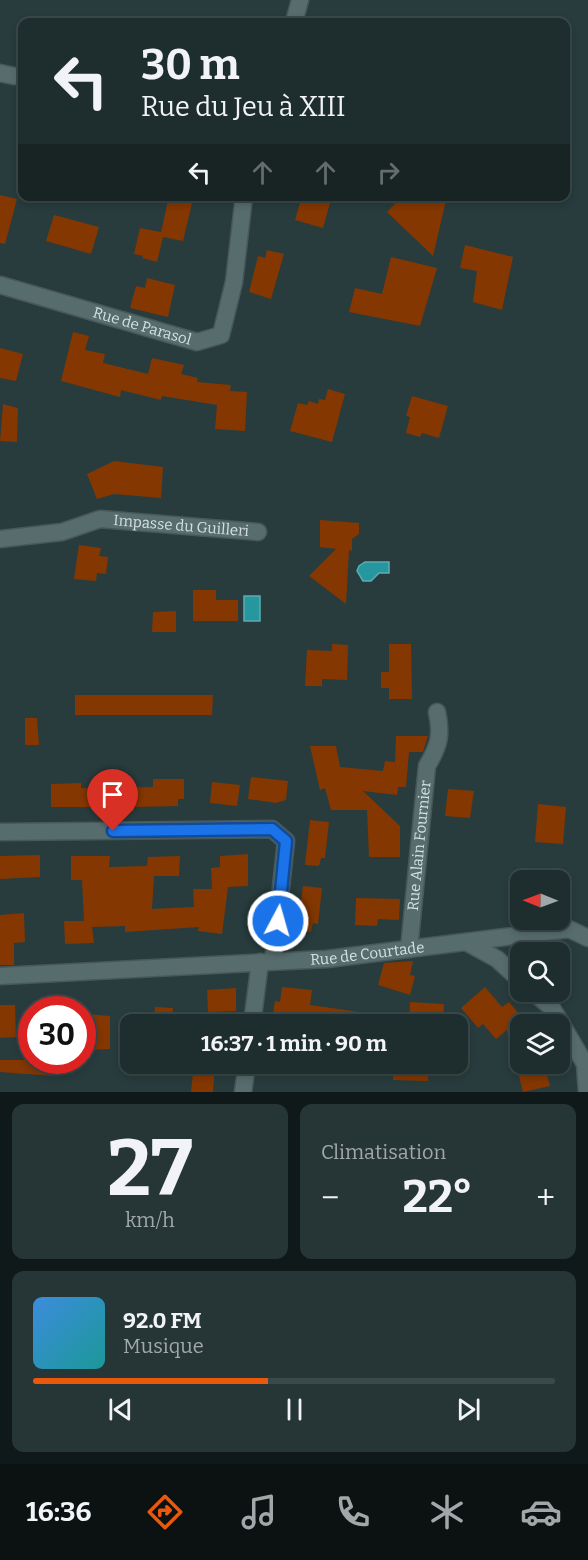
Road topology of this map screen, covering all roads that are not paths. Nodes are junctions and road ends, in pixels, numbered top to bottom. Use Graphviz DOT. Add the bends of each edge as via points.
graph roads {
  1 [pos="300,0"];
  2 [pos="295,18"];
  3 [pos="243,201"];
  4 [pos="0,285"];
  5 [pos="258,532"];
  6 [pos="0,539"];
  7 [pos="437,712"];
  8 [pos="0,832"];
  9 [pos="588,938"];
  10 [pos="466,942"];
  11 [pos="409,949"];
  12 [pos="267,962"];
  13 [pos="510,971"];
  14 [pos="0,976"];
  15 [pos="545,1002"];
  16 [pos="254,1014"];
  17 [pos="246,1074"];
  18 [pos="243,1092"];
  19 [pos="587,1092"];
  1 -- 2 [label="street"];
  3 -- 4 [label="street, Rue de Parasol" via="234,282 221,335 197,342"];
  5 -- 6 [label="street, Impasse du Guilleri" via="100,519 62,532"];
  7 -- 11 [label="street, Rue Alain Fournier" via="441,732 439,746 427,766"];
  8 -- 12 [label="street" via="272,829 286,841"];
  9 -- 10 [label="street, Rue de Courtade" via="569,929"];
  10 -- 11 [label="street, Rue de Courtade"];
  10 -- 13 [label="street"];
  11 -- 12 [label="street, Rue de Courtade"];
  12 -- 14 [label="street, Rue de Courtade"];
  12 -- 16 [label="street"];
  15 -- 19 [label="street" via="585,1064"];
  17 -- 18 [label="street"];
}
